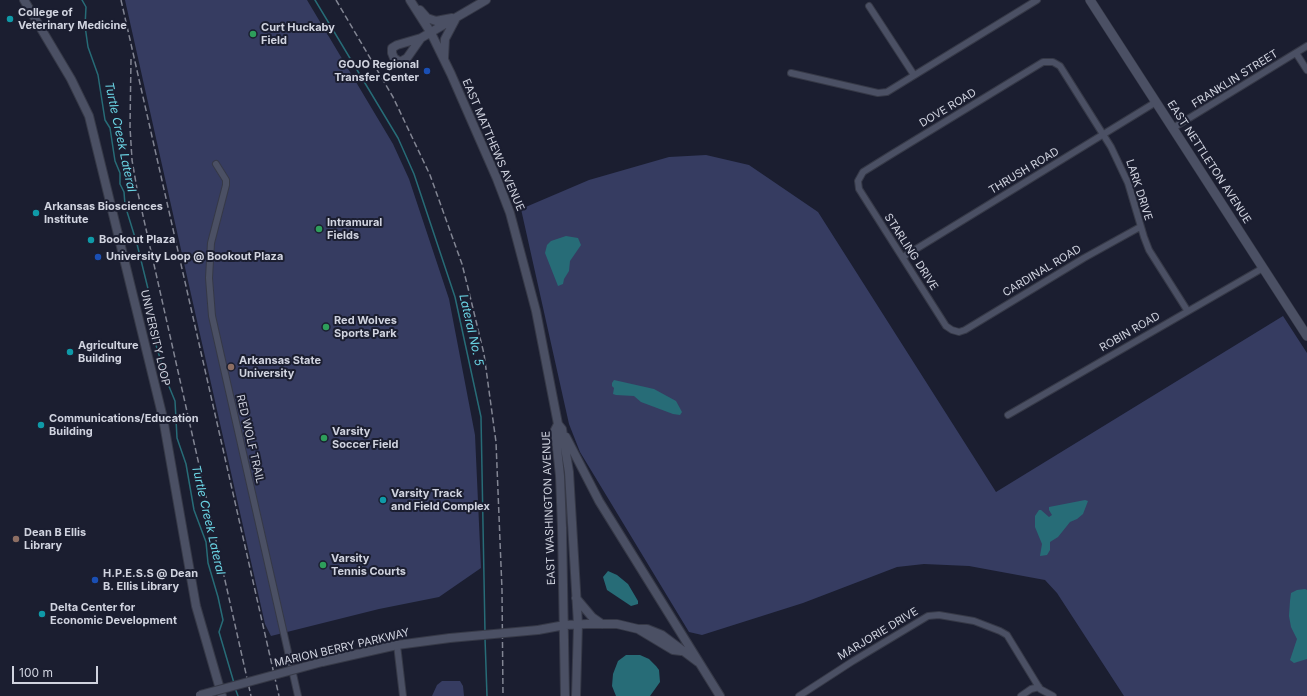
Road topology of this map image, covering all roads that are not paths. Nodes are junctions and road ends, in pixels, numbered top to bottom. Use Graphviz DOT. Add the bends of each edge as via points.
graph roads {
  1 [pos="24,0"];
  2 [pos="486,0"];
  3 [pos="1037,0"];
  4 [pos="1090,0"];
  5 [pos="411,1"];
  6 [pos="869,6"];
  7 [pos="457,17"];
  8 [pos="430,33"];
  9 [pos="421,38"];
  10 [pos="1307,46"];
  11 [pos="1296,53"];
  12 [pos="446,62"];
  13 [pos="1053,62"];
  14 [pos="1307,70"];
  15 [pos="791,73"];
  16 [pos="914,75"];
  17 [pos="1156,102"];
  18 [pos="1173,128"];
  19 [pos="1103,134"];
  20 [pos="216,164"];
  21 [pos="859,179"];
  22 [pos="1140,227"];
  23 [pos="903,257"];
  24 [pos="1263,268"];
  25 [pos="1187,310"];
  26 [pos="954,331"];
  27 [pos="1307,336"];
  28 [pos="1008,415"];
  29 [pos="560,427"];
  30 [pos="576,598"];
  31 [pos="578,624"];
  32 [pos="602,624"];
  33 [pos="565,625"];
  34 [pos="398,645"];
  35 [pos="700,664"];
  36 [pos="1039,687"];
  37 [pos="198,696"];
  38 [pos="222,696"];
  39 [pos="298,696"];
  40 [pos="403,696"];
  41 [pos="565,696"];
  42 [pos="576,696"];
  43 [pos="720,696"];
  44 [pos="799,696"];
  45 [pos="1020,696"];
  46 [pos="1053,696"];
  1 -- 38 [label="street, UNIVERSITY LOOP" via="71,78 89,116 163,418 196,606"];
  2 -- 7 [label="street"];
  3 -- 16 [label="street"];
  4 -- 17 [label="main road, EAST NETTLETON AVENUE"];
  5 -- 7 [label="street" via="427,18 436,21"];
  5 -- 8 [label="street, EAST MATTHEWS AVENUE"];
  6 -- 16 [label="street"];
  7 -- 8 [label="street"];
  7 -- 12 [label="street" via="445,39"];
  8 -- 9 [label="street"];
  8 -- 12 [label="street, EAST MATTHEWS AVENUE"];
  10 -- 11 [label="street, FRANKLIN STREET"];
  11 -- 14 [label="street"];
  11 -- 18 [label="street, FRANKLIN STREET"];
  12 -- 29 [label="street, EAST MATTHEWS AVENUE" via="510,214 536,311"];
  13 -- 19 [label="street, LARK DRIVE" via="1060,66"];
  13 -- 21 [label="street, DOVE ROAD" via="1043,62 863,172"];
  15 -- 16 [label="street" via="878,93 887,92"];
  17 -- 18 [label="main road, EAST NETTLETON AVENUE"];
  17 -- 19 [label="street, THRUSH ROAD"];
  18 -- 24 [label="main road, EAST NETTLETON AVENUE"];
  19 -- 22 [label="street, LARK DRIVE" via="1121,165"];
  19 -- 23 [label="street, THRUSH ROAD"];
  20 -- 39 [label="street, RED WOLF TRAIL" via="226,180 226,185 213,229 209,258 212,316"];
  21 -- 23 [label="street, STARLING DRIVE" via="859,189"];
  22 -- 25 [label="street, LARK DRIVE" via="1156,263"];
  22 -- 26 [label="street, CARDINAL ROAD" via="965,330"];
  23 -- 26 [label="street, STARLING DRIVE" via="946,326"];
  24 -- 25 [label="street, ROBIN ROAD"];
  24 -- 27 [label="main road, EAST NETTLETON AVENUE"];
  25 -- 28 [label="street, ROBIN ROAD"];
  29 -- 30 [label="street, EAST WASHINGTON AVENUE" via="569,472"];
  29 -- 33 [label="street, EAST WASHINGTON AVENUE" via="555,430 560,476"];
  29 -- 35 [label="street" via="598,501"];
  30 -- 31 [label="street, EAST WASHINGTON AVENUE"];
  30 -- 32 [label="street"];
  31 -- 32 [label="street"];
  31 -- 33 [label="street"];
  31 -- 42 [label="street, EAST WASHINGTON AVENUE"];
  32 -- 35 [label="street" via="647,629 662,635"];
  33 -- 34 [label="street, MARION BERRY PARKWAY, bridge"];
  33 -- 41 [label="street, EAST WASHINGTON AVENUE"];
  34 -- 37 [label="street, MARION BERRY PARKWAY, bridge" via="322,662"];
  34 -- 40 [label="street"];
  35 -- 43 [label="street"];
  36 -- 44 [label="street, MARJORIE DRIVE" via="1011,640 1003,633 960,617 934,615 928,616"];
  36 -- 45 [label="street"];
  36 -- 46 [label="street"];
}
